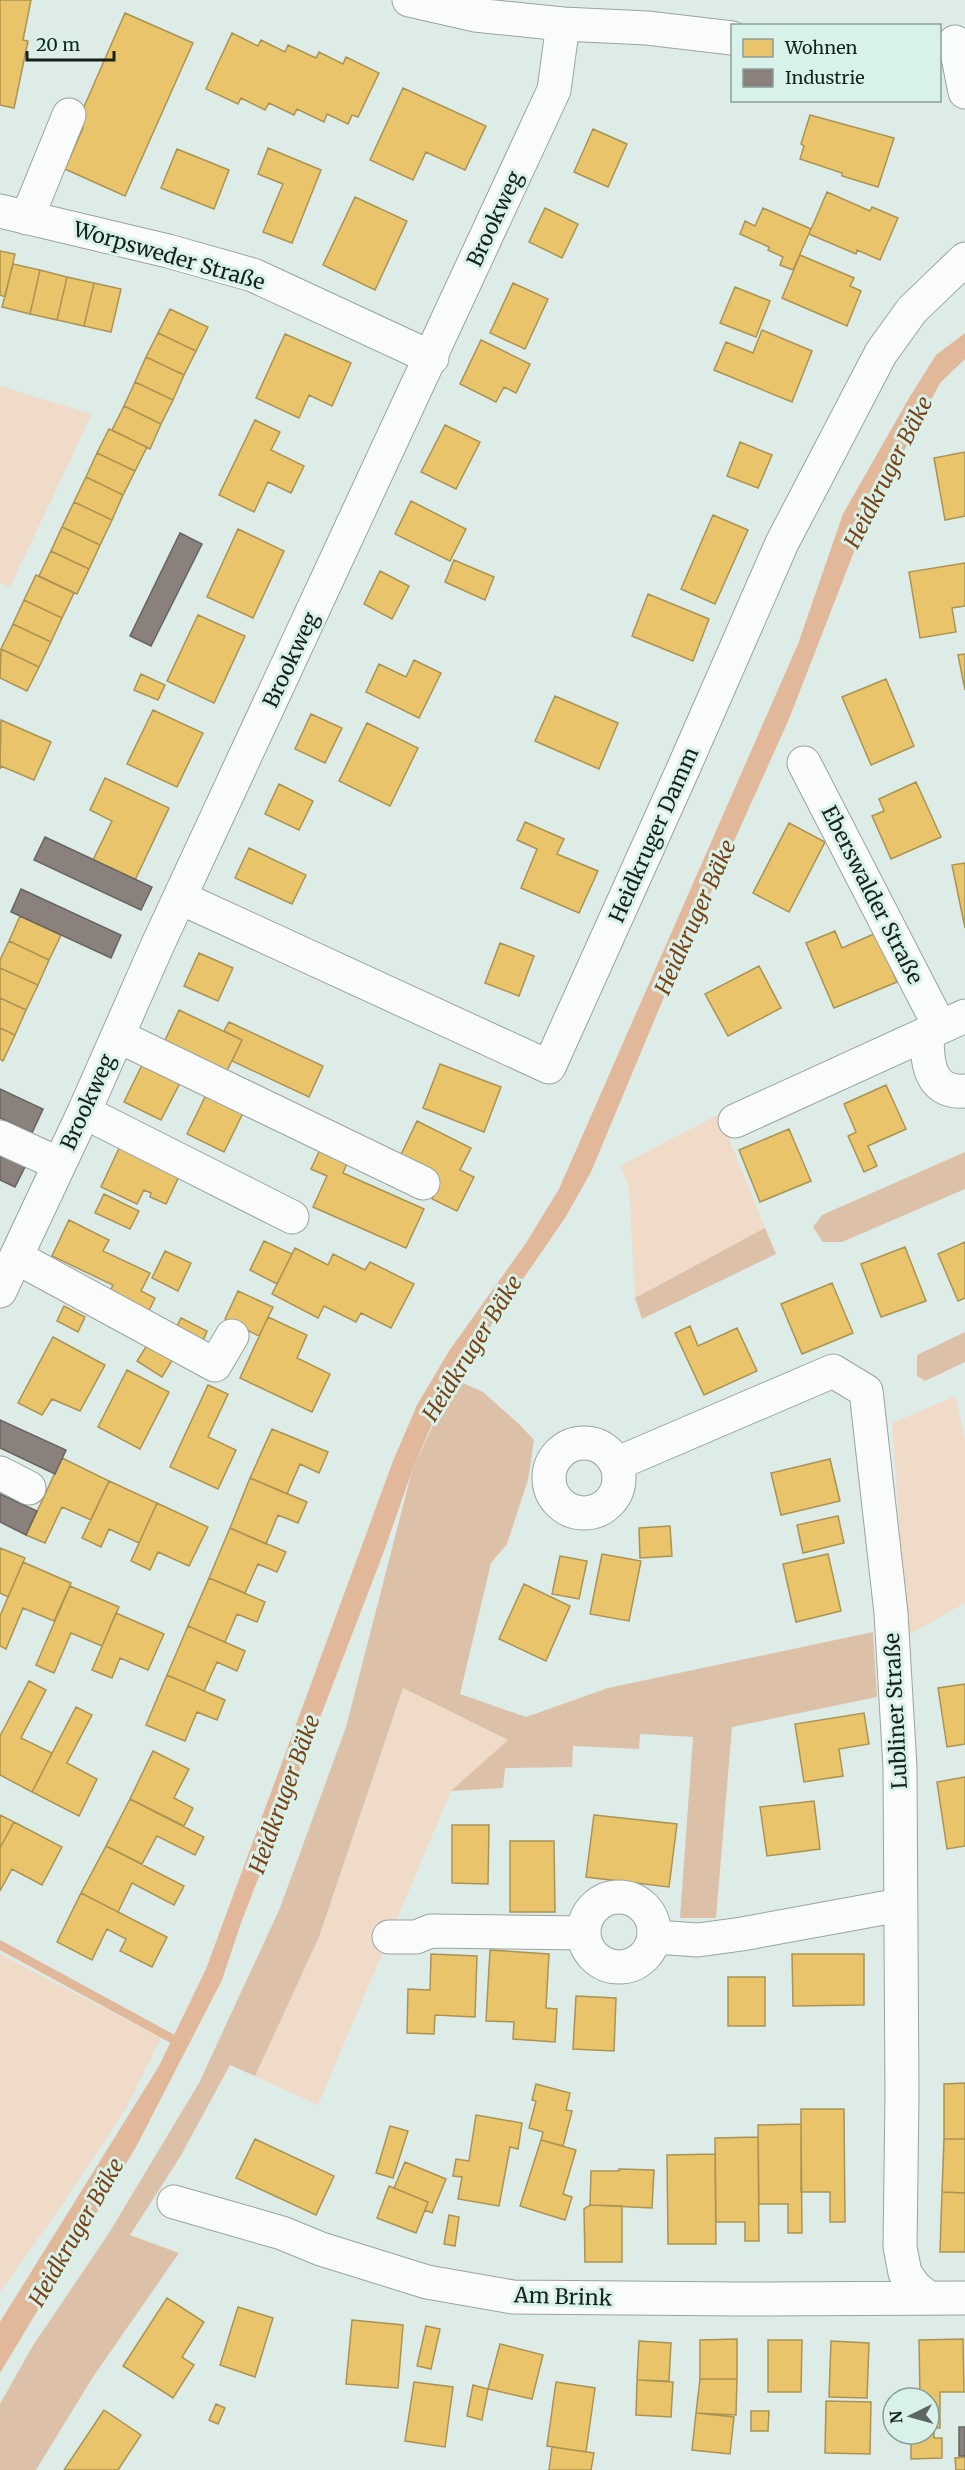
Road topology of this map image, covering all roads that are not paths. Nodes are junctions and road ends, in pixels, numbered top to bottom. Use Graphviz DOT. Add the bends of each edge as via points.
graph roads {
  1 [pos="409,0"];
  2 [pos="557,16"];
  3 [pos="731,38"];
  4 [pos="953,42"];
  5 [pos="965,92"];
  6 [pos="69,115"];
  7 [pos="14,214"];
  8 [pos="965,259"];
  9 [pos="432,358"];
  10 [pos="804,763"];
  11 [pos="181,898"];
  12 [pos="944,1026"];
  13 [pos="118,1036"];
  14 [pos="965,1091"];
  15 [pos="84,1112"];
  16 [pos="735,1121"];
  17 [pos="0,1137"];
  18 [pos="60,1164"];
  19 [pos="423,1183"];
  20 [pos="292,1217"];
  21 [pos="16,1257"];
  22 [pos="0,1291"];
  23 [pos="232,1336"];
  24 [pos="616,1464"];
  25 [pos="0,1473"];
  26 [pos="29,1488"];
  27 [pos="900,1905"];
  28 [pos="583,1933"];
  29 [pos="389,1937"];
  30 [pos="654,1937"];
  31 [pos="174,2202"];
  32 [pos="927,2297"];
  33 [pos="965,2298"];
  1 -- 2 [label="street" via="475,15"];
  2 -- 3 [label="street"];
  2 -- 9 [label="street, Brookweg" via="555,90"];
  4 -- 5 [label="street"];
  6 -- 7 [label="street"];
  7 -- 9 [label="street, Worpsweder Straße" via="253,275"];
  8 -- 11 [label="street, Heidkruger Damm" via="912,310 881,353 782,543 549,1067"];
  9 -- 11 [label="street, Brookweg"];
  10 -- 12 [label="street, Eberswalder Straße"];
  11 -- 13 [label="street, Brookweg"];
  12 -- 14 [label="street" via="927,1060 930,1071 947,1088"];
  12 -- 16 [label="street"];
  13 -- 15 [label="street, Brookweg"];
  13 -- 19 [label="street"];
  15 -- 18 [label="street, Brookweg"];
  15 -- 20 [label="street"];
  17 -- 18 [label="street"];
  18 -- 21 [label="street, Brookweg"];
  21 -- 22 [label="street, Brookweg"];
  21 -- 23 [label="street" via="215,1365"];
  24 -- 27 [label="street, Lubliner Straße" via="833,1371 866,1391 891,1613 900,1768"];
  25 -- 26 [label="street"];
  27 -- 30 [label="street" via="742,1935 698,1940"];
  27 -- 32 [label="street, Lubliner Straße" via="900,2247 905,2273"];
  28 -- 29 [label="street" via="431,1931 416,1937"];
  28 -- 30 [label="street" via="593,1957 614,1967 636,1964 646,1956"];
  28 -- 30 [label="street" via="588,1914 596,1905 618,1896 642,1905 651,1917"];
  31 -- 32 [label="street, Am Brink" via="427,2282 513,2296"];
  32 -- 33 [label="street, Am Brink"];
}
